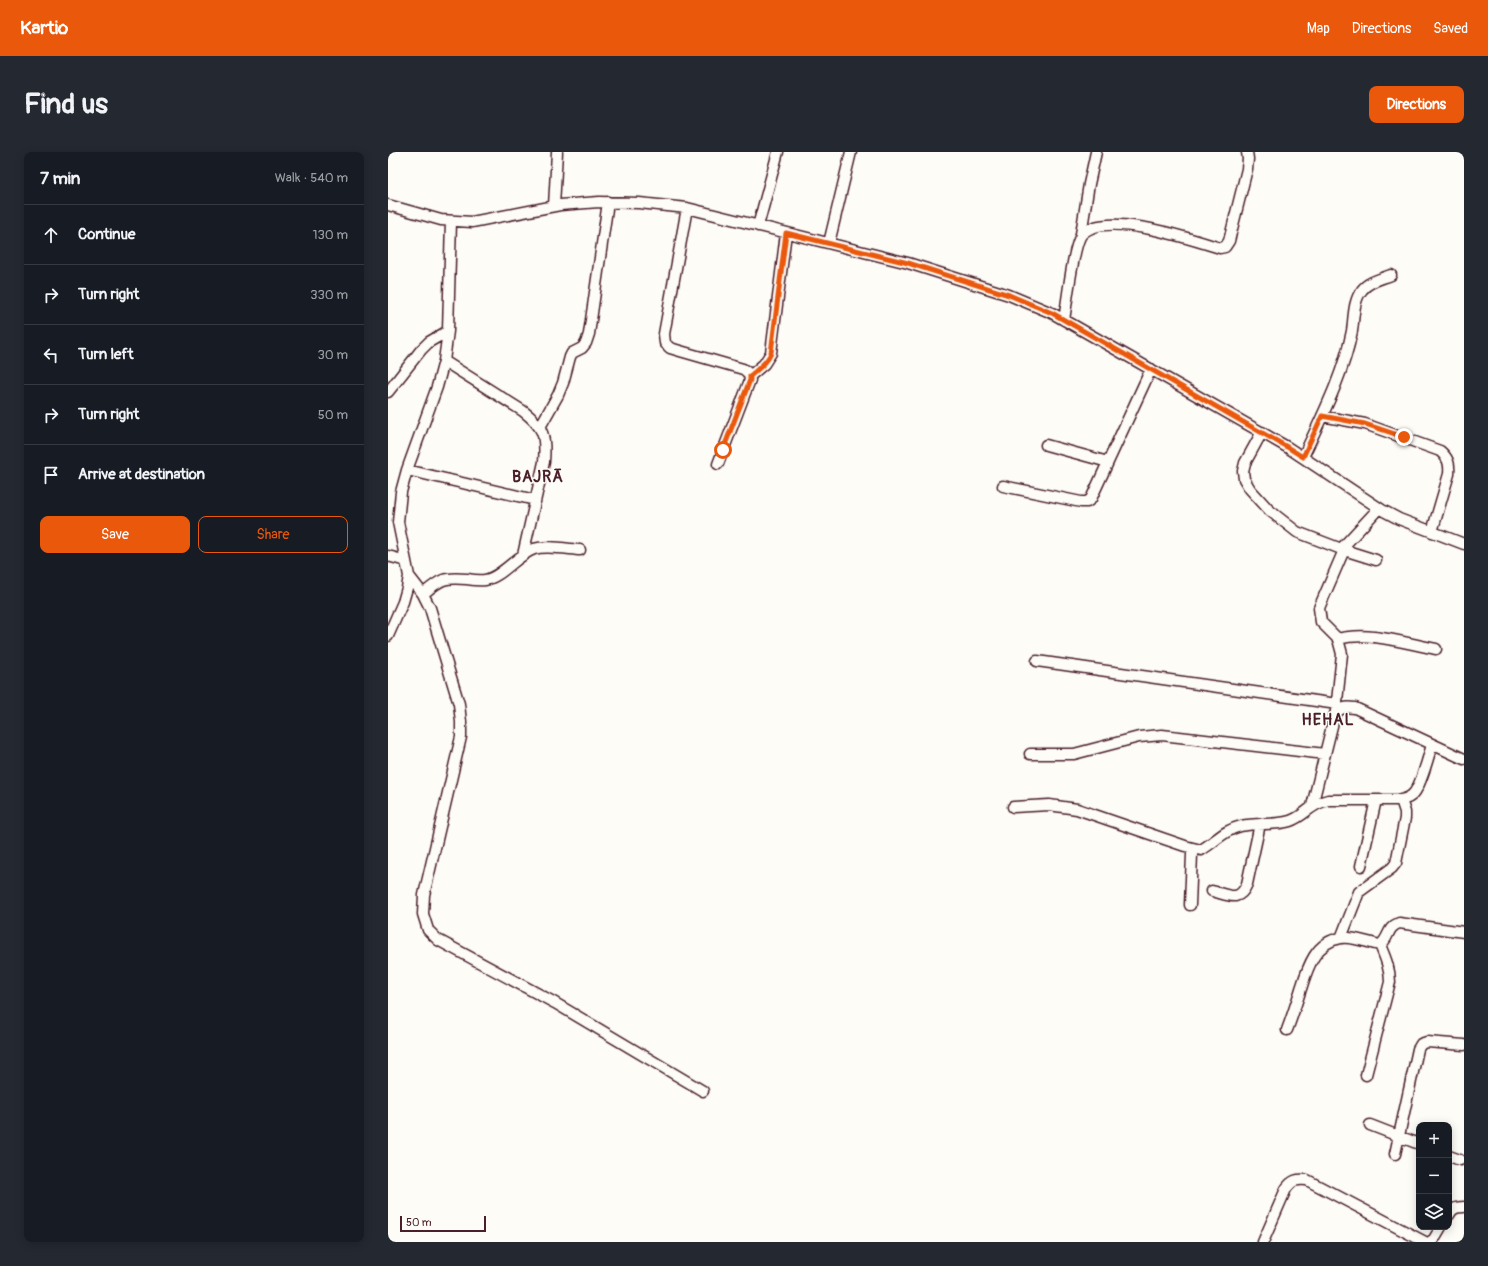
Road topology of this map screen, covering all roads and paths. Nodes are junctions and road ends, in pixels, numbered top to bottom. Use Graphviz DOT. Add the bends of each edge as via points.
graph roads {
  1 [pos="557,152"];
  2 [pos="778,152"];
  3 [pos="851,152"];
  4 [pos="1096,152"];
  5 [pos="1247,152"];
  6 [pos="608,202"];
  7 [pos="388,205"];
  8 [pos="554,206"];
  9 [pos="687,208"];
  10 [pos="451,220"];
  11 [pos="758,226"];
  12 [pos="786,233"];
  13 [pos="1081,234"];
  14 [pos="829,244"];
  15 [pos="1391,274"];
  16 [pos="1064,320"];
  17 [pos="448,331"];
  18 [pos="444,361"];
  19 [pos="1151,369"];
  20 [pos="750,376"];
  21 [pos="388,392"];
  22 [pos="1322,416"];
  23 [pos="540,427"];
  24 [pos="1262,432"];
  25 [pos="1046,445"];
  26 [pos="1303,457"];
  27 [pos="1108,462"];
  28 [pos="718,464"];
  29 [pos="407,470"];
  30 [pos="1003,486"];
  31 [pos="535,500"];
  32 [pos="1380,508"];
  33 [pos="1432,532"];
  34 [pos="1464,544"];
  35 [pos="580,550"];
  36 [pos="1343,550"];
  37 [pos="523,555"];
  38 [pos="388,556"];
  39 [pos="1376,560"];
  40 [pos="406,561"];
  41 [pos="408,576"];
  42 [pos="423,594"];
  43 [pos="388,636"];
  44 [pos="1338,639"];
  45 [pos="1436,649"];
  46 [pos="1037,661"];
  47 [pos="1336,709"];
  48 [pos="1432,745"];
  49 [pos="1030,754"];
  50 [pos="1325,754"];
  51 [pos="1464,759"];
  52 [pos="1376,800"];
  53 [pos="1401,800"];
  54 [pos="1312,806"];
  55 [pos="1013,807"];
  56 [pos="1260,824"];
  57 [pos="1193,849"];
  58 [pos="1360,866"];
  59 [pos="1212,891"];
  60 [pos="1190,905"];
  61 [pos="1464,932"];
  62 [pos="1341,938"];
  63 [pos="1380,945"];
  64 [pos="1287,1030"];
  65 [pos="1464,1045"];
  66 [pos="1366,1075"];
  67 [pos="702,1092"];
  68 [pos="1370,1125"];
  69 [pos="1399,1136"];
  70 [pos="1416,1143"];
  71 [pos="1395,1154"];
  72 [pos="1452,1157"];
  73 [pos="1460,1160"];
  74 [pos="1464,1207"];
  75 [pos="1452,1210"];
  76 [pos="1439,1230"];
  77 [pos="1263,1242"];
  78 [pos="1425,1242"];
  79 [pos="1430,1242"];
  1 -- 8 [label="street"];
  2 -- 11 [label="street"];
  3 -- 14 [label="street"];
  4 -- 13 [label="street"];
  5 -- 13 [label="street" via="1247,169 1226,247 1220,248 1174,234 1126,225 1102,225"];
  6 -- 8 [label="street"];
  6 -- 9 [label="street"];
  6 -- 23 [label="street" via="586,343 572,353 558,395"];
  7 -- 10 [label="street" via="441,220"];
  8 -- 10 [label="street" via="472,222"];
  9 -- 11 [label="street"];
  9 -- 20 [label="street" via="664,334 665,343 670,348 743,369"];
  10 -- 17 [label="street"];
  11 -- 12 [label="street"];
  12 -- 14 [label="street"];
  12 -- 20 [label="street" via="771,353 768,360"];
  13 -- 16 [label="street" via="1076,246"];
  14 -- 16 [label="street" via="908,263 1001,293"];
  15 -- 22 [label="street" via="1369,283 1356,301 1344,362"];
  16 -- 19 [label="street"];
  17 -- 18 [label="street"];
  17 -- 21 [label="street" via="421,350"];
  18 -- 23 [label="street" via="523,411"];
  18 -- 29 [label="street"];
  19 -- 24 [label="street"];
  19 -- 27 [label="street"];
  20 -- 28 [label="street"];
  22 -- 26 [label="street"];
  22 -- 33 [label="street" via="1380,428 1440,451 1446,457 1450,464 1449,474"];
  23 -- 31 [label="street" via="544,438 545,456"];
  24 -- 26 [label="street"];
  24 -- 36 [label="street" via="1243,471 1250,489 1269,510 1297,532"];
  25 -- 27 [label="street"];
  26 -- 32 [label="street"];
  27 -- 30 [label="street" via="1094,494 1087,502"];
  29 -- 31 [label="street"];
  29 -- 40 [label="street" via="401,492 398,522"];
  31 -- 37 [label="street"];
  32 -- 33 [label="street" via="1399,519"];
  32 -- 36 [label="street"];
  33 -- 34 [label="street"];
  35 -- 37 [label="street" via="544,548"];
  36 -- 39 [label="street"];
  36 -- 44 [label="street" via="1319,608 1322,622"];
  37 -- 42 [label="street" via="494,577 485,580 444,579"];
  38 -- 40 [label="street"];
  40 -- 41 [label="street"];
  41 -- 42 [label="street"];
  41 -- 43 [label="street" via="403,602"];
  42 -- 67 [label="street" via="432,615 459,704 461,722 461,737 424,895 423,914 428,930 438,940 555,1003"];
  44 -- 45 [label="street" via="1358,635"];
  44 -- 47 [label="street" via="1342,654"];
  46 -- 47 [label="street"];
  47 -- 48 [label="street" via="1355,708"];
  47 -- 50 [label="street"];
  48 -- 51 [label="street"];
  48 -- 53 [label="street" via="1414,793"];
  49 -- 50 [label="street" via="1074,754 1139,737 1162,736"];
  50 -- 54 [label="street"];
  52 -- 53 [label="street"];
  52 -- 54 [label="street" via="1328,800"];
  52 -- 58 [label="street"];
  53 -- 62 [label="street" via="1405,818 1396,863 1359,892"];
  54 -- 56 [label="street" via="1299,816 1283,823"];
  55 -- 57 [label="street" via="1049,805 1077,809"];
  56 -- 57 [label="street" via="1232,828 1201,850"];
  56 -- 59 [label="street" via="1244,892 1235,896"];
  57 -- 60 [label="street"];
  61 -- 63 [label="street" via="1399,923 1390,928 1385,942"];
  62 -- 63 [label="street"];
  62 -- 64 [label="street" via="1321,948 1309,965"];
  63 -- 66 [label="street" via="1390,973 1390,982"];
  65 -- 69 [label="street" via="1427,1042 1421,1044"];
  68 -- 69 [label="street"];
  69 -- 70 [label="street"];
  69 -- 71 [label="street"];
  72 -- 73 [label="street"];
  74 -- 75 [label="street"];
  76 -- 79 [label="street"];
  77 -- 78 [label="street" via="1286,1188 1298,1179 1307,1180"];
}
